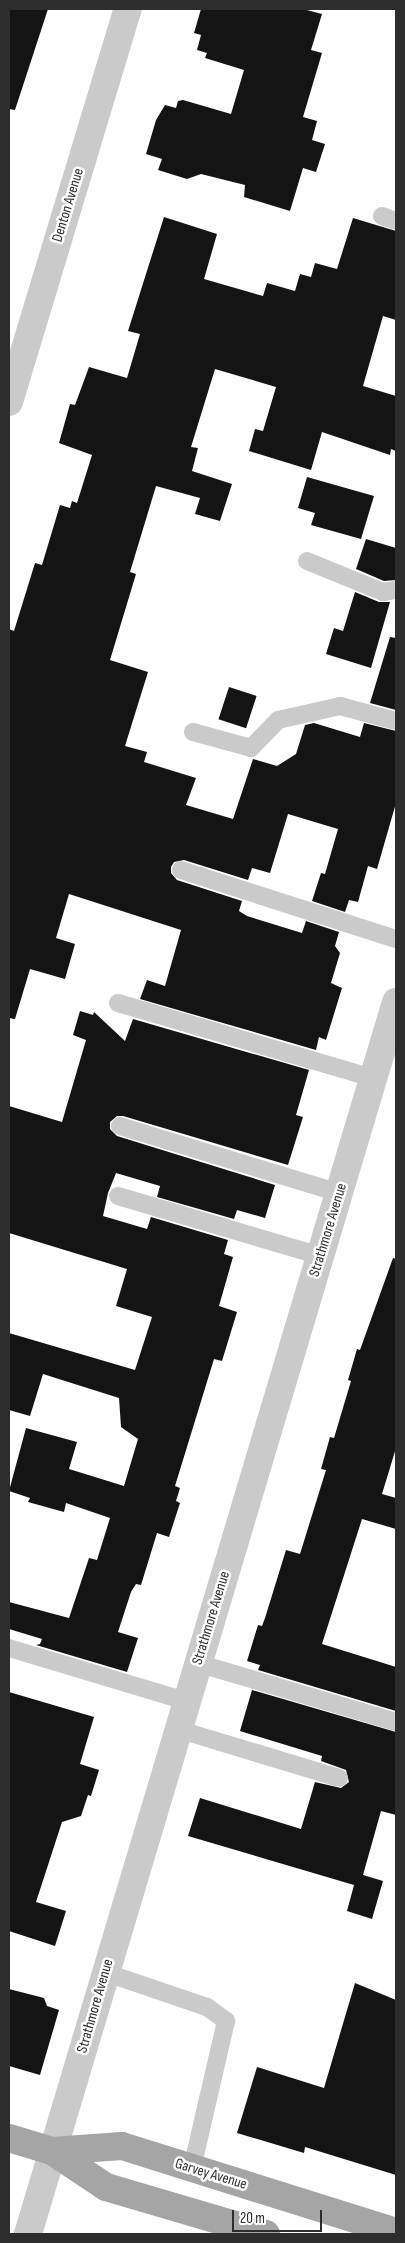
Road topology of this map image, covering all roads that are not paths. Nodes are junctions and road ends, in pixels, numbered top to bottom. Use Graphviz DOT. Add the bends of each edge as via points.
graph roads {
  1 [pos="128,9"];
  2 [pos="9,402"];
  3 [pos="307,561"];
  4 [pos="396,590"];
  5 [pos="396,721"];
  6 [pos="193,732"];
  7 [pos="181,870"];
  8 [pos="396,939"];
  9 [pos="396,1002"];
  10 [pos="118,1003"];
  11 [pos="373,1078"];
  12 [pos="120,1126"];
  13 [pos="339,1193"];
  14 [pos="118,1196"];
  15 [pos="320,1256"];
  16 [pos="9,1648"];
  17 [pos="197,1663"];
  18 [pos="186,1700"];
  19 [pos="396,1722"];
  20 [pos="177,1729"];
  21 [pos="340,1778"];
  22 [pos="104,1972"];
  23 [pos="9,2138"];
  24 [pos="52,2151"];
  25 [pos="192,2168"];
  26 [pos="396,2232"];
  27 [pos="28,2234"];
  28 [pos="266,2234"];
  1 -- 2 [label="street, Denton Avenue"];
  3 -- 4 [label="lane" via="383,592"];
  5 -- 6 [label="lane" via="340,706 278,720 251,748"];
  7 -- 8 [label="lane"];
  9 -- 11 [label="street, Strathmore Avenue"];
  10 -- 11 [label="lane"];
  11 -- 13 [label="street, Strathmore Avenue"];
  12 -- 13 [label="lane"];
  13 -- 15 [label="street, Strathmore Avenue"];
  14 -- 15 [label="lane"];
  15 -- 17 [label="street, Strathmore Avenue"];
  16 -- 18 [label="lane"];
  17 -- 18 [label="street, Strathmore Avenue"];
  17 -- 19 [label="lane"];
  18 -- 20 [label="street, Strathmore Avenue"];
  20 -- 21 [label="lane"];
  20 -- 22 [label="street, Strathmore Avenue"];
  22 -- 24 [label="street, Strathmore Avenue"];
  22 -- 25 [label="lane" via="207,2007 226,2021"];
  23 -- 24 [label="main road, Garvey Avenue"];
  24 -- 25 [label="main road, Garvey Avenue" via="122,2146"];
  24 -- 27 [label="street, Strathmore Avenue"];
  24 -- 28 [label="main road, Garvey Avenue" via="106,2186"];
  25 -- 26 [label="main road, Garvey Avenue"];
}
